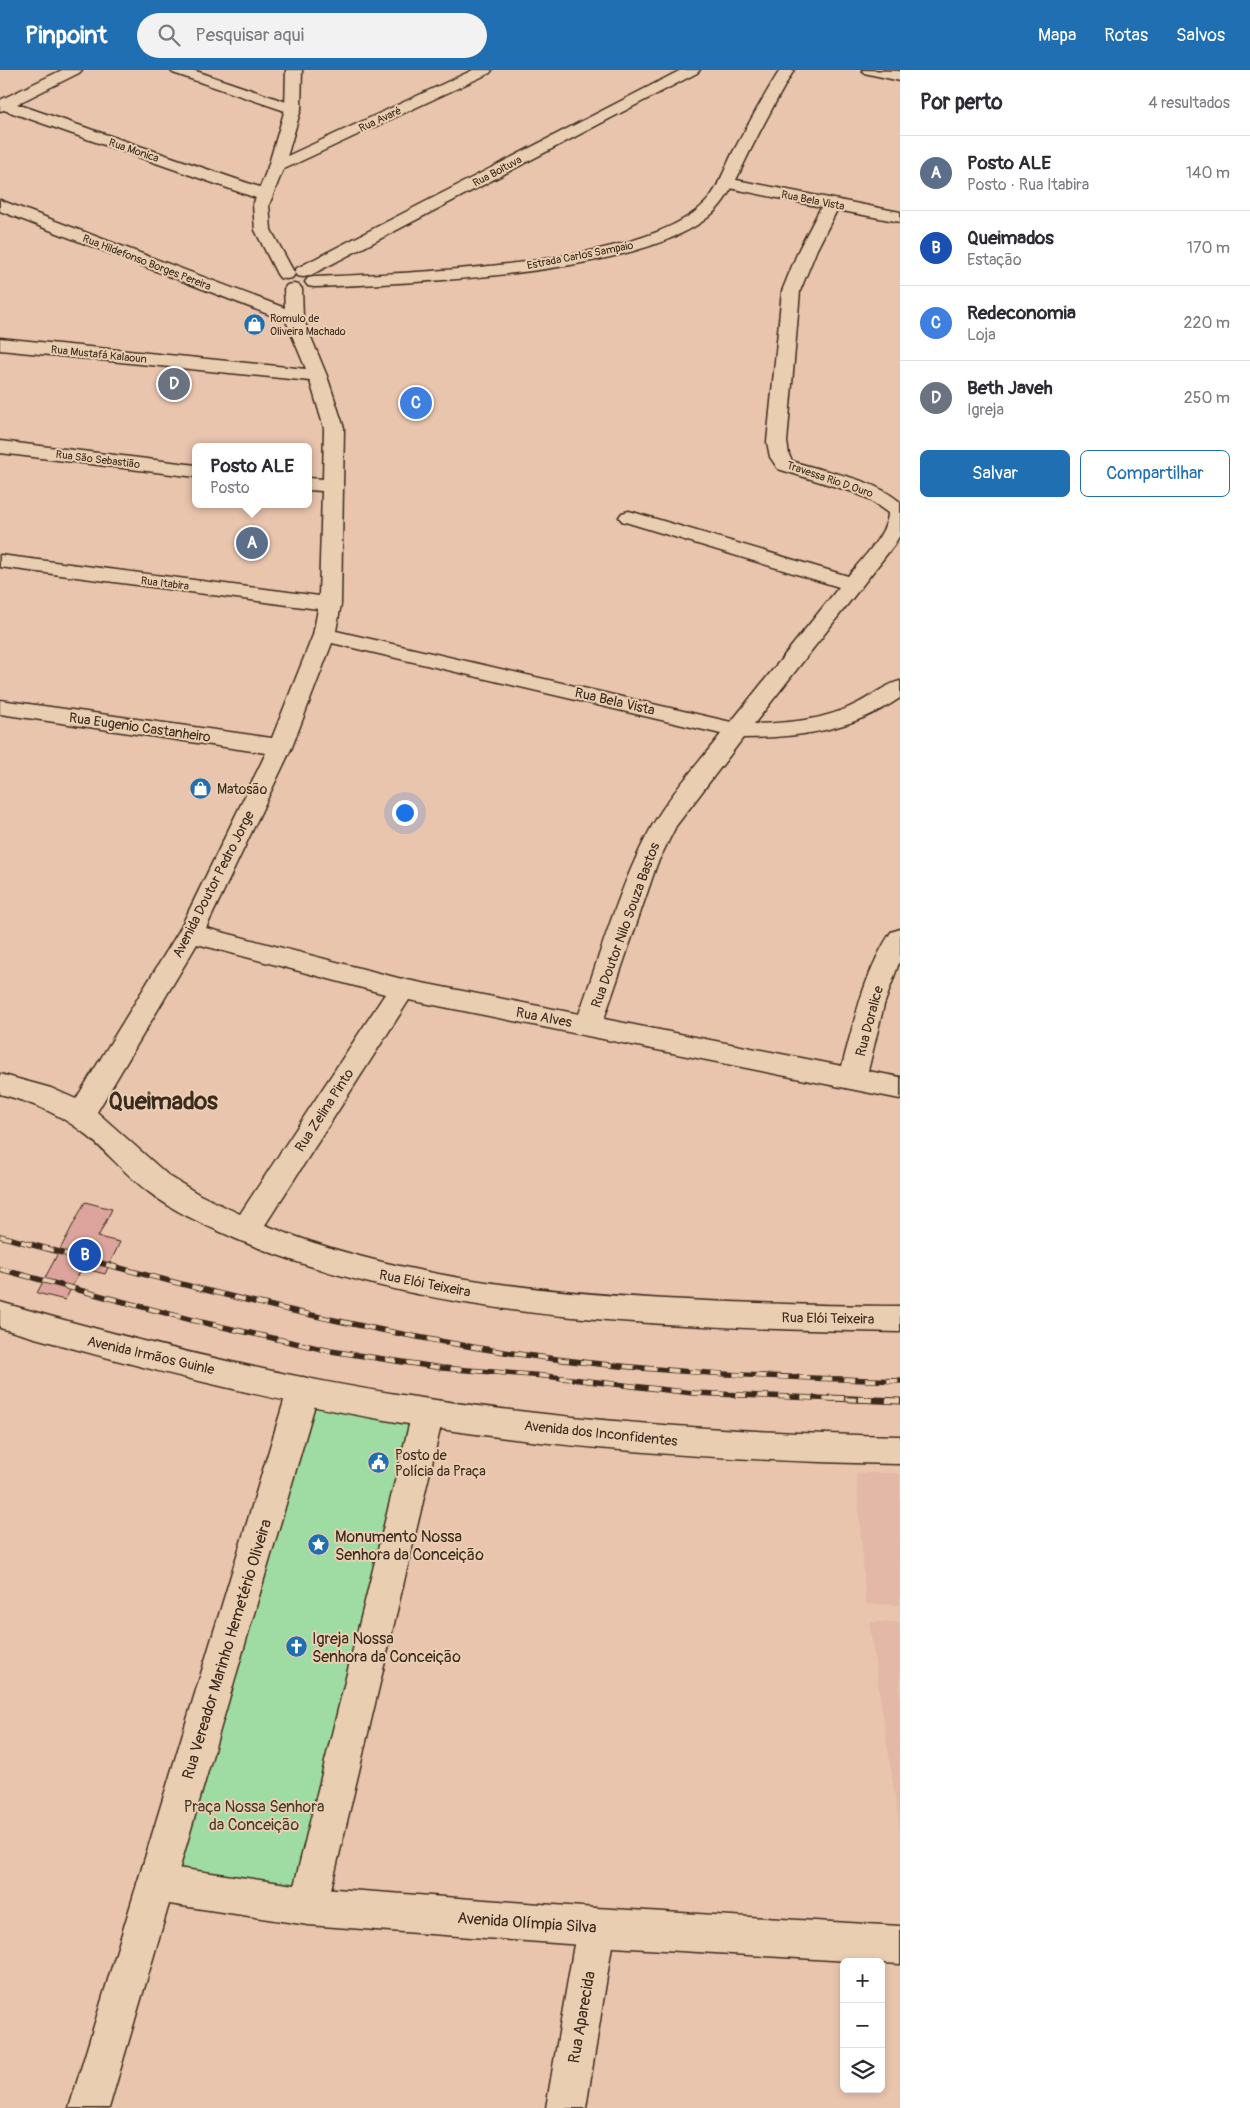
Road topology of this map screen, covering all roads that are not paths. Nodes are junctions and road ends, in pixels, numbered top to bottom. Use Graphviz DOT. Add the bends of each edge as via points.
graph roads {
  1 [pos="74,70"];
  2 [pos="178,70"];
  3 [pos="294,70"];
  4 [pos="485,70"];
  5 [pos="692,70"];
  6 [pos="787,70"];
  7 [pos="869,70"];
  8 [pos="900,76"];
  9 [pos="2,105"];
  10 [pos="293,109"];
  11 [pos="276,167"];
  12 [pos="726,183"];
  13 [pos="265,195"];
  14 [pos="831,204"];
  15 [pos="0,205"];
  16 [pos="900,217"];
  17 [pos="299,279"];
  18 [pos="294,318"];
  19 [pos="0,331"];
  20 [pos="0,344"];
  21 [pos="43,349"];
  22 [pos="318,376"];
  23 [pos="0,447"];
  24 [pos="192,471"];
  25 [pos="312,484"];
  26 [pos="332,486"];
  27 [pos="629,517"];
  28 [pos="0,561"];
  29 [pos="853,584"];
  30 [pos="330,604"];
  31 [pos="324,635"];
  32 [pos="900,688"];
  33 [pos="0,707"];
  34 [pos="738,731"];
  35 [pos="280,747"];
  36 [pos="191,933"];
  37 [pos="900,938"];
  38 [pos="402,989"];
  39 [pos="588,1026"];
  40 [pos="853,1078"];
  41 [pos="0,1084"];
  42 [pos="900,1088"];
  43 [pos="81,1115"];
  44 [pos="246,1230"];
  45 [pos="0,1315"];
  46 [pos="900,1319"];
  47 [pos="304,1391"];
  48 [pos="428,1413"];
  49 [pos="900,1450"];
  50 [pos="156,1884"];
  51 [pos="308,1906"];
  52 [pos="596,1927"];
  53 [pos="900,1946"];
  54 [pos="89,2108"];
  55 [pos="566,2108"];
  1 -- 9 [label="street"];
  2 -- 10 [label="street"];
  3 -- 10 [label="street, Avenida Doutor Pedro Jorge"];
  4 -- 11 [label="street, Rua Avaré"];
  5 -- 17 [label="street, Rua Boituva"];
  6 -- 12 [label="street, Estrada Carlos Sampaio"];
  7 -- 8 [label="street"];
  9 -- 13 [label="street, Rua Monica"];
  10 -- 11 [label="street, Avenida Doutor Pedro Jorge"];
  11 -- 13 [label="street, Avenida Doutor Pedro Jorge"];
  12 -- 14 [label="street, Rua Bela Vista"];
  12 -- 17 [label="street, Estrada Carlos Sampaio" via="710,206 675,231 641,244 595,255 420,277"];
  13 -- 17 [label="street, Avenida Doutor Pedro Jorge" via="261,205 263,230"];
  14 -- 16 [label="street, Rua Bela Vista"];
  14 -- 29 [label="street, Travessa Rio D Ouro" via="808,249 792,291 777,442 780,460 785,465 871,493 898,511 887,540"];
  15 -- 18 [label="street, Rua Hildefonso Borges Pereira"];
  17 -- 18 [label="street, Avenida Doutor Pedro Jorge"];
  18 -- 22 [label="street, Avenida Doutor Pedro Jorge"];
  19 -- 21 [label="street"];
  20 -- 21 [label="street, Rua Mustafá Kalaoun"];
  21 -- 22 [label="street, Rua Mustafá Kalaoun"];
  22 -- 26 [label="street, Avenida Doutor Pedro Jorge" via="334,428"];
  23 -- 24 [label="street, Rua São Sebastião"];
  25 -- 26 [label="street"];
  26 -- 30 [label="street, Avenida Doutor Pedro Jorge"];
  27 -- 29 [label="street"];
  28 -- 30 [label="street, Rua Itabira"];
  29 -- 34 [label="street, Travessa Rio D Ouro"];
  30 -- 31 [label="street, Avenida Doutor Pedro Jorge"];
  31 -- 34 [label="street, Rua Bela Vista"];
  31 -- 35 [label="street, Avenida Doutor Pedro Jorge"];
  32 -- 34 [label="street, Rua Bela Vista" via="879,703 828,724 799,730"];
  33 -- 35 [label="street, Rua Eugenio Castanheiro"];
  34 -- 39 [label="street, Rua Doutor Nilo Souza Bastos" via="676,807 654,844"];
  35 -- 36 [label="street, Avenida Doutor Pedro Jorge"];
  36 -- 38 [label="street, Rua Alves"];
  36 -- 43 [label="street, Avenida Doutor Pedro Jorge"];
  37 -- 40 [label="street, Rua Doralice" via="891,950 878,983"];
  38 -- 39 [label="street, Rua Alves"];
  38 -- 44 [label="street, Rua Zelina Pinto"];
  39 -- 40 [label="street, Rua Alves"];
  40 -- 42 [label="street, Rua Alves"];
  41 -- 43 [label="street, Rua Elói Teixeira" via="59,1103"];
  43 -- 44 [label="street, Rua Elói Teixeira" via="158,1183 180,1198"];
  44 -- 46 [label="street, Rua Elói Teixeira" via="291,1248 398,1280 474,1293 600,1307 722,1315"];
  45 -- 47 [label="street, Avenida Irmãos Guinle" via="80,1338"];
  47 -- 48 [label="street, Avenida dos Inconfidentes"];
  47 -- 50 [label="street, Rua Vereador Marinho Hemetério Oliveira"];
  48 -- 49 [label="street, Avenida dos Inconfidentes" via="682,1442"];
  48 -- 51 [label="street"];
  50 -- 51 [label="street, Avenida Olímpia Silva"];
  50 -- 54 [label="street, Rua Vereador Marinho Hemetério Oliveira"];
  51 -- 52 [label="street, Avenida Olímpia Silva"];
  52 -- 53 [label="street, Avenida Olímpia Silva"];
  52 -- 55 [label="street, Rua Aparecida"];
}
